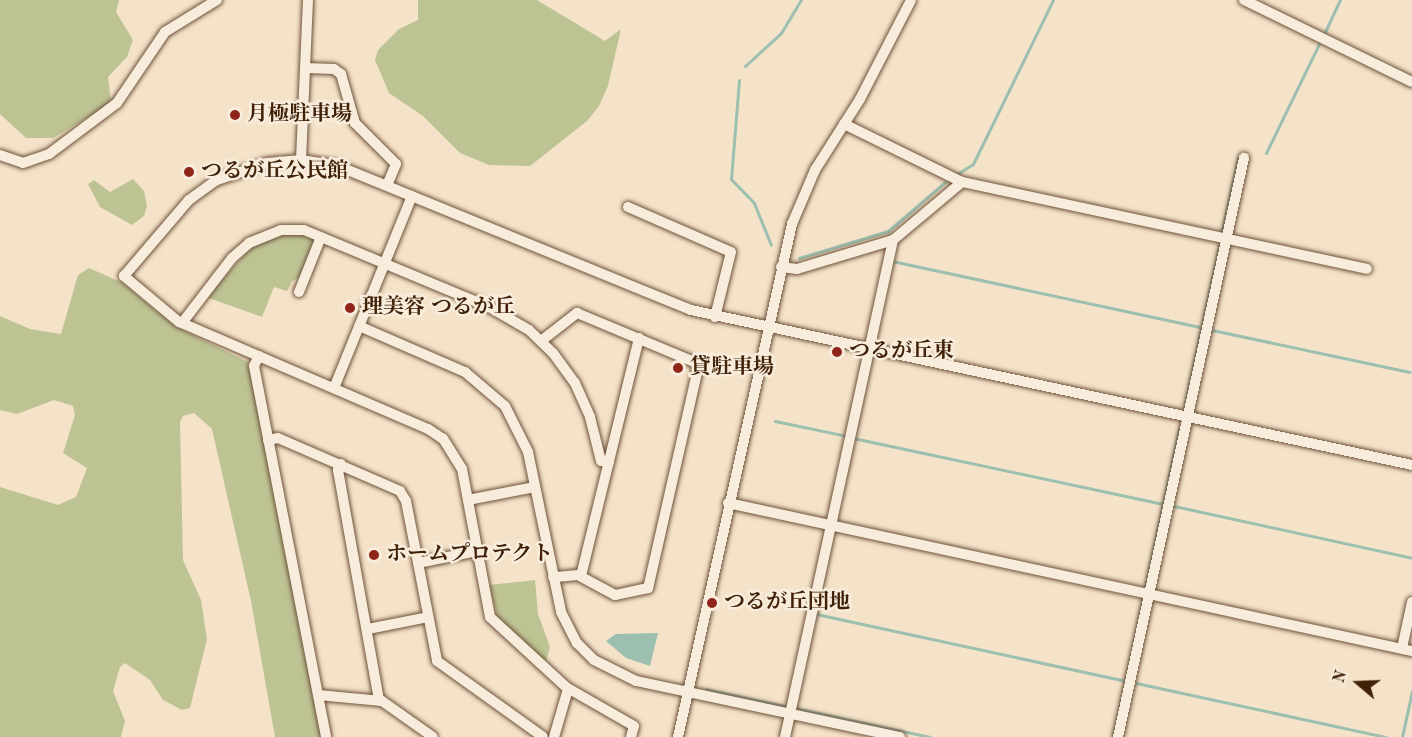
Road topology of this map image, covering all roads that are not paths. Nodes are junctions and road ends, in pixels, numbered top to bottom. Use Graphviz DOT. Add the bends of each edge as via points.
graph roads {
  1 [pos="217,0"];
  2 [pos="308,0"];
  3 [pos="911,0"];
  4 [pos="1244,0"];
  5 [pos="305,68"];
  6 [pos="1412,82"];
  7 [pos="844,124"];
  8 [pos="0,155"];
  9 [pos="1244,158"];
  10 [pos="302,160"];
  11 [pos="962,182"];
  12 [pos="387,185"];
  13 [pos="412,196"];
  14 [pos="628,207"];
  15 [pos="321,237"];
  16 [pos="1226,239"];
  17 [pos="893,240"];
  18 [pos="385,263"];
  19 [pos="781,267"];
  20 [pos="1367,269"];
  21 [pos="299,292"];
  22 [pos="715,317"];
  23 [pos="182,323"];
  24 [pos="359,326"];
  25 [pos="768,328"];
  26 [pos="639,338"];
  27 [pos="541,341"];
  28 [pos="869,351"];
  29 [pos="259,356"];
  30 [pos="334,388"];
  31 [pos="1187,417"];
  32 [pos="268,440"];
  33 [pos="609,462"];
  34 [pos="341,464"];
  35 [pos="1412,465"];
  36 [pos="535,487"];
  37 [pos="468,500"];
  38 [pos="728,503"];
  39 [pos="831,525"];
  40 [pos="477,551"];
  41 [pos="418,563"];
  42 [pos="580,576"];
  43 [pos="553,577"];
  44 [pos="1149,594"];
  45 [pos="1412,602"];
  46 [pos="428,617"];
  47 [pos="368,629"];
  48 [pos="1407,649"];
  49 [pos="568,689"];
  50 [pos="688,692"];
  51 [pos="318,695"];
  52 [pos="379,700"];
  53 [pos="791,710"];
  54 [pos="419,727"];
  55 [pos="326,737"];
  56 [pos="411,737"];
  57 [pos="433,737"];
  58 [pos="543,737"];
  59 [pos="554,737"];
  60 [pos="631,737"];
  61 [pos="678,737"];
  62 [pos="785,737"];
  63 [pos="900,737"];
  64 [pos="1118,737"];
  1 -- 8 [label="street" via="165,32 117,103 49,154 23,163"];
  2 -- 5 [label="street"];
  3 -- 7 [label="street"];
  4 -- 6 [label="street"];
  5 -- 10 [label="street"];
  5 -- 12 [label="street" via="334,69 341,74 355,123 396,164"];
  7 -- 11 [label="street"];
  7 -- 19 [label="street" via="807,188"];
  9 -- 16 [label="street"];
  10 -- 12 [label="street" via="338,166"];
  10 -- 23 [label="street" via="250,167 202,189 176,212 124,276"];
  11 -- 16 [label="street"];
  11 -- 17 [label="street"];
  12 -- 13 [label="street"];
  13 -- 18 [label="street"];
  13 -- 22 [label="street" via="668,303"];
  14 -- 22 [label="street" via="731,252"];
  15 -- 18 [label="street"];
  15 -- 21 [label="street"];
  15 -- 23 [label="street" via="304,230 281,230 249,243 232,258"];
  16 -- 20 [label="street"];
  16 -- 31 [label="street"];
  17 -- 19 [label="street" via="797,269"];
  17 -- 28 [label="street"];
  18 -- 24 [label="street"];
  18 -- 27 [label="street" via="489,307"];
  19 -- 25 [label="street"];
  22 -- 25 [label="street"];
  23 -- 29 [label="street"];
  24 -- 30 [label="street"];
  24 -- 36 [label="street" via="453,366 487,387 519,428"];
  25 -- 28 [label="street"];
  25 -- 38 [label="street"];
  26 -- 27 [label="street" via="578,313"];
  26 -- 33 [label="street"];
  26 -- 42 [label="street" via="699,364 648,588 615,595"];
  27 -- 33 [label="street" via="575,383 590,417 601,461"];
  28 -- 31 [label="street"];
  28 -- 39 [label="street"];
  29 -- 30 [label="street"];
  29 -- 32 [label="street" via="254,366"];
  30 -- 37 [label="street" via="443,439 459,461"];
  31 -- 35 [label="street"];
  31 -- 44 [label="street"];
  32 -- 34 [label="street" via="278,438"];
  32 -- 51 [label="street"];
  33 -- 42 [label="street"];
  34 -- 41 [label="street" via="400,491 406,501"];
  34 -- 47 [label="street" via="338,470"];
  36 -- 37 [label="street"];
  36 -- 43 [label="street"];
  37 -- 40 [label="street"];
  38 -- 39 [label="street"];
  38 -- 50 [label="street"];
  39 -- 44 [label="street"];
  39 -- 53 [label="street"];
  40 -- 41 [label="street"];
  40 -- 49 [label="street" via="490,617"];
  41 -- 46 [label="street"];
  42 -- 43 [label="street"];
  43 -- 50 [label="street" via="565,623 594,660 624,677"];
  44 -- 48 [label="street"];
  44 -- 64 [label="street"];
  45 -- 48 [label="street"];
  46 -- 47 [label="street"];
  46 -- 58 [label="street" via="437,661"];
  47 -- 52 [label="street"];
  49 -- 59 [label="street"];
  49 -- 60 [label="street" via="634,726"];
  50 -- 53 [label="street"];
  50 -- 61 [label="street"];
  51 -- 52 [label="street"];
  51 -- 55 [label="street"];
  52 -- 54 [label="street"];
  53 -- 62 [label="street"];
  53 -- 63 [label="street"];
  54 -- 56 [label="street"];
  54 -- 57 [label="street"];
}
